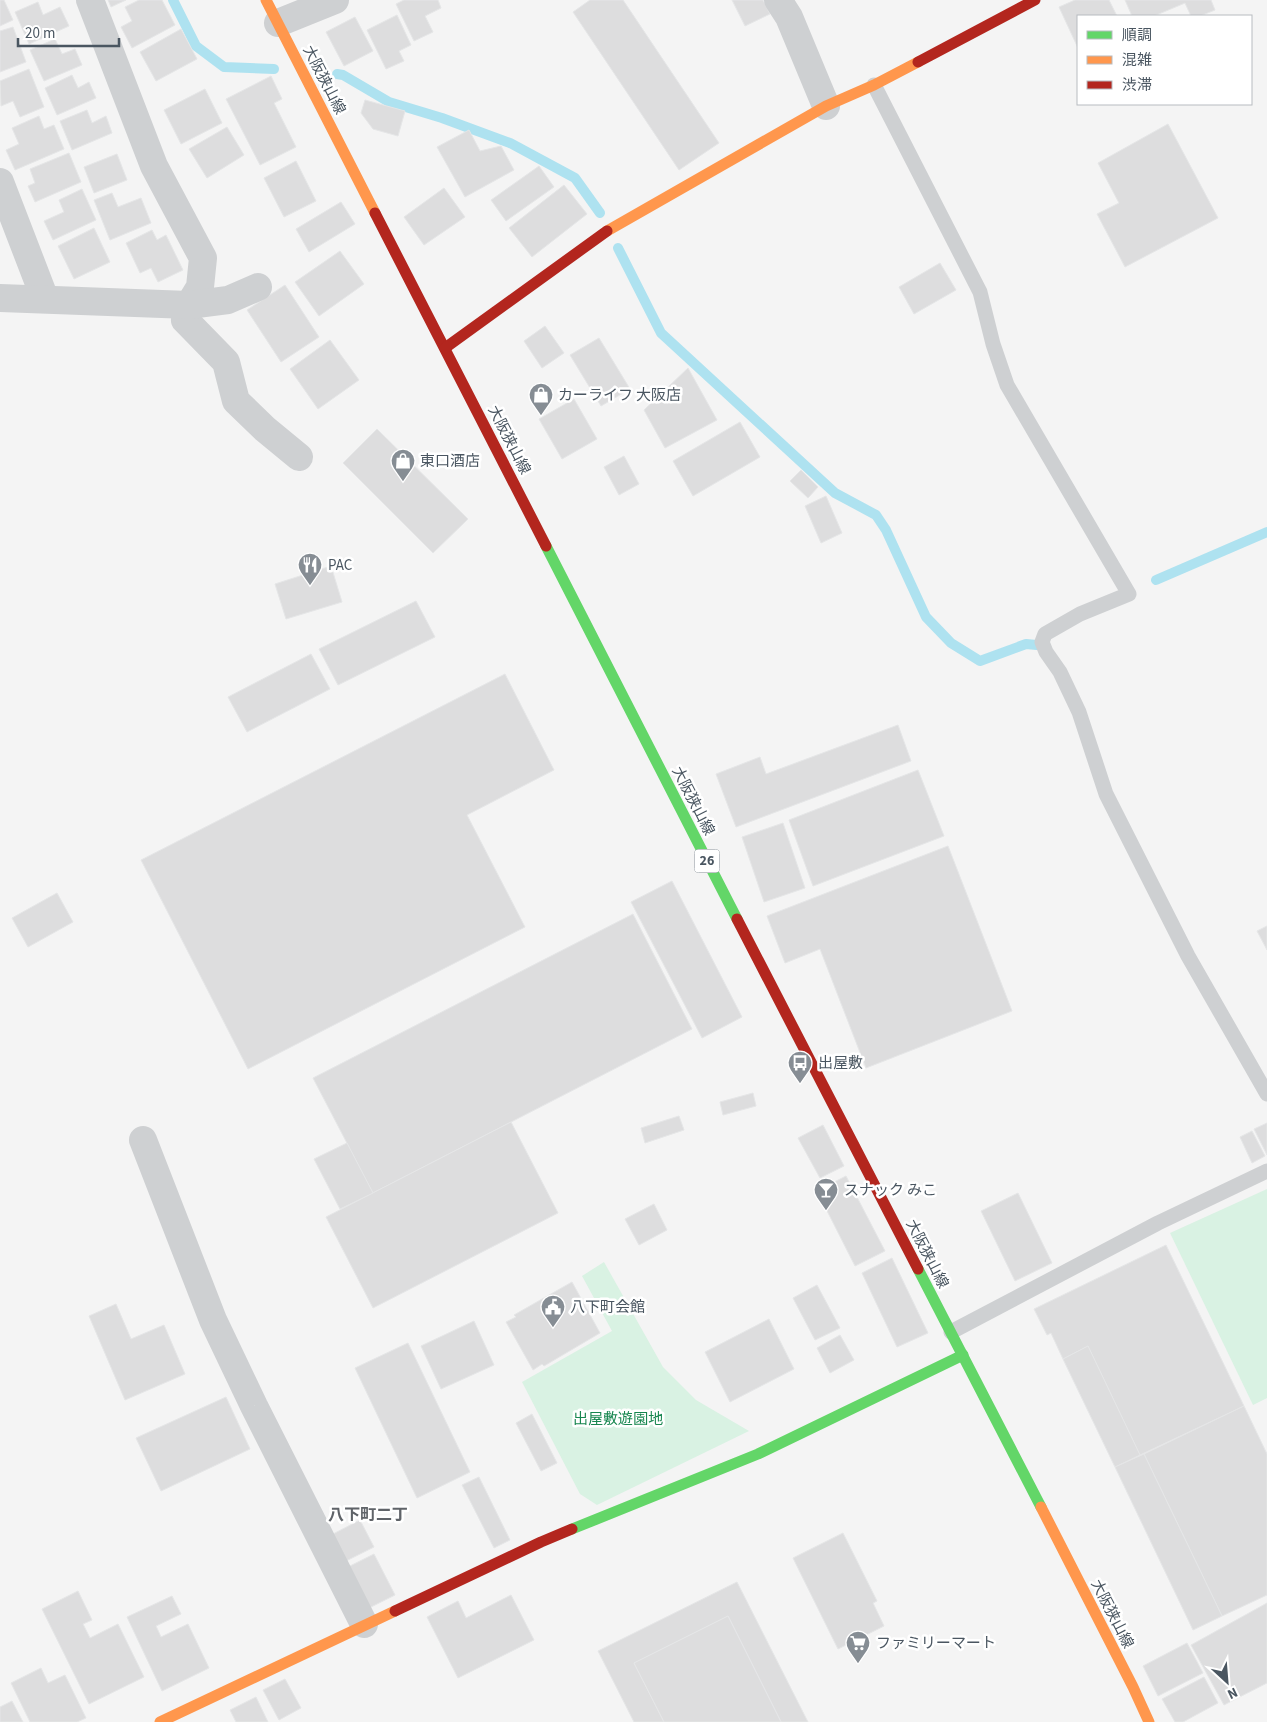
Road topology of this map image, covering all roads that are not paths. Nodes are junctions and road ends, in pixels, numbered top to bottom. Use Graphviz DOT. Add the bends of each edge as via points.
graph roads {
  1 [pos="90,0"];
  2 [pos="335,0"];
  3 [pos="778,0"];
  4 [pos="1035,0"];
  5 [pos="272,11"];
  6 [pos="874,85"];
  7 [pos="826,106"];
  8 [pos="0,182"];
  9 [pos="258,287"];
  10 [pos="0,298"];
  11 [pos="45,299"];
  12 [pos="189,305"];
  13 [pos="445,348"];
  14 [pos="299,457"];
  15 [pos="1267,1094"];
  16 [pos="144,1140"];
  17 [pos="1267,1171"];
  18 [pos="951,1332"];
  19 [pos="963,1355"];
  20 [pos="364,1624"];
  21 [pos="160,1722"];
  22 [pos="1149,1722"];
  1 -- 12 [label="street" via="154,166 203,258 200,287"];
  2 -- 5 [label="street"];
  3 -- 7 [label="street" via="789,17"];
  4 -- 6 [label="main road"];
  5 -- 13 [label="main road, 大阪狭山線 / 26"];
  6 -- 7 [label="main road"];
  6 -- 15 [label="lane" via="980,292 1007,384 1129,594 1080,614 1045,634 1042,642 1079,712 1106,794 1188,956"];
  7 -- 13 [label="main road" via="604,232"];
  8 -- 11 [label="street"];
  9 -- 12 [label="street" via="228,300"];
  10 -- 11 [label="street"];
  11 -- 12 [label="street"];
  12 -- 14 [label="street" via="185,320 226,362 236,401"];
  13 -- 18 [label="main road, 大阪狭山線 / 26"];
  16 -- 20 [label="street" via="213,1320"];
  17 -- 18 [label="lane" via="1158,1223"];
  18 -- 19 [label="main road, 大阪狭山線 / 26"];
  19 -- 20 [label="main road" via="758,1454 541,1542"];
  19 -- 22 [label="main road, 大阪狭山線 / 26"];
  20 -- 21 [label="main road"];
}
